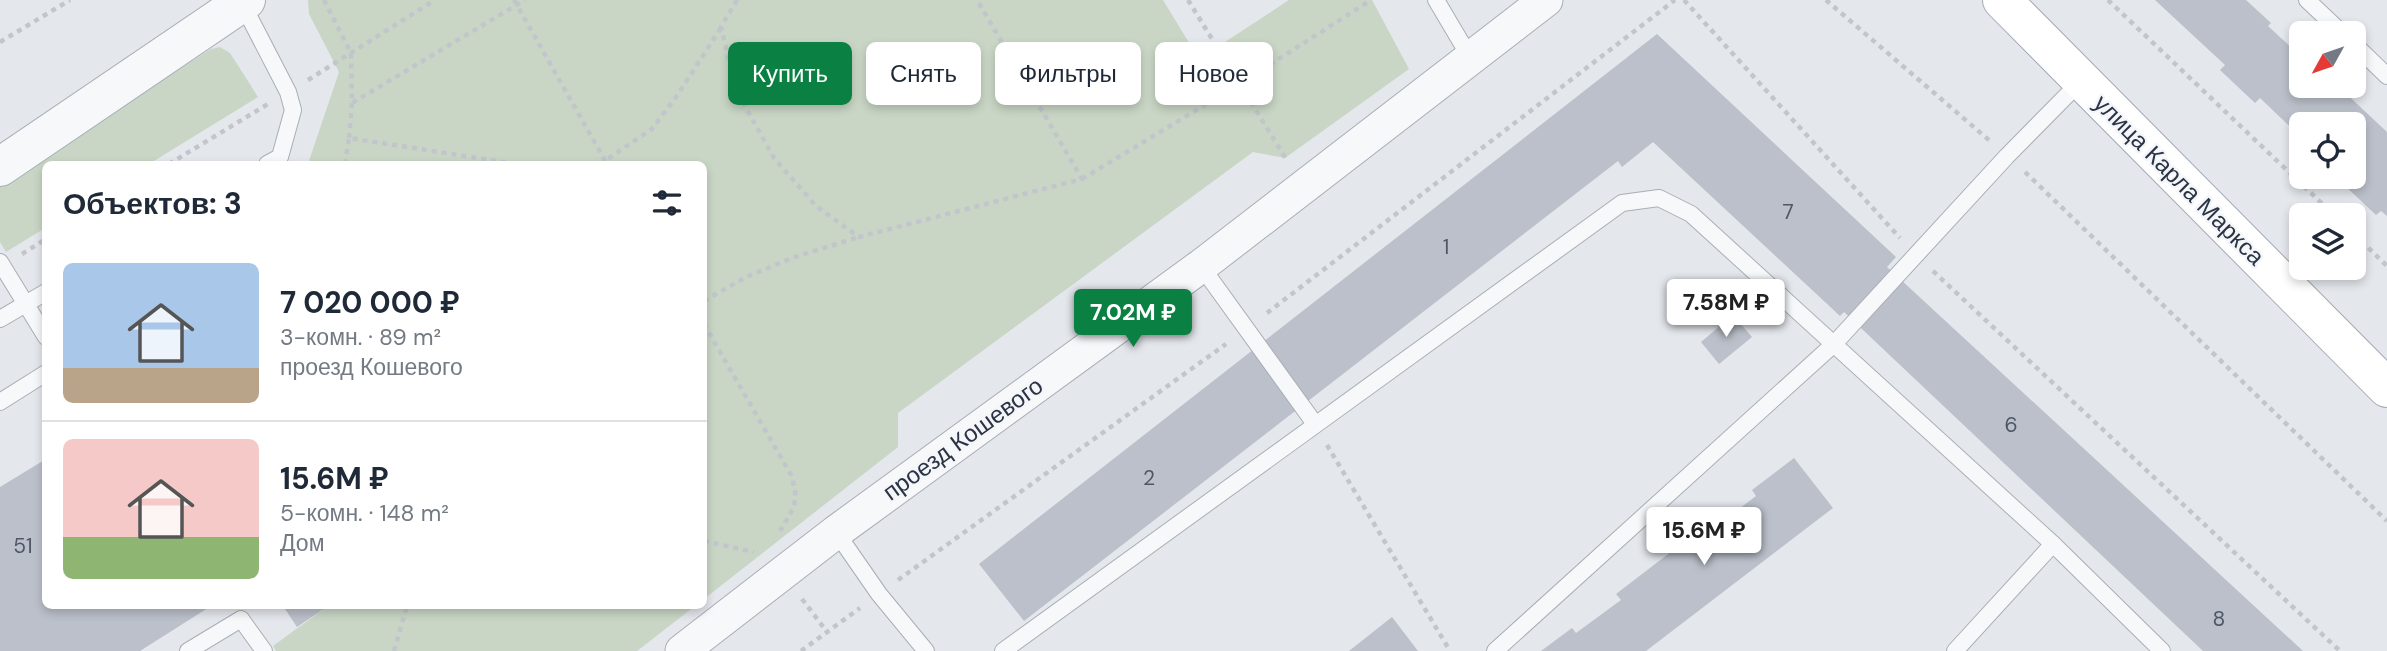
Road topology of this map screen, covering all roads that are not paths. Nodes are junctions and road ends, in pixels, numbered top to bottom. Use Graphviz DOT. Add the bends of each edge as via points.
graph roads {
  1 [pos="1436,0"];
  2 [pos="1546,0"];
  3 [pos="2002,0"];
  4 [pos="2307,0"];
  5 [pos="244,1"];
  6 [pos="2329,21"];
  7 [pos="2366,56"];
  8 [pos="1471,59"];
  9 [pos="2387,76"];
  10 [pos="2081,81"];
  11 [pos="275,161"];
  12 [pos="0,167"];
  13 [pos="0,262"];
  14 [pos="1201,266"];
  15 [pos="42,294"];
  16 [pos="26,303"];
  17 [pos="0,319"];
  18 [pos="42,330"];
  19 [pos="1834,344"];
  20 [pos="42,376"];
  21 [pos="2387,388"];
  22 [pos="0,402"];
  23 [pos="1315,424"];
  24 [pos="836,532"];
  25 [pos="2053,544"];
  26 [pos="188,651"];
  27 [pos="264,651"];
  28 [pos="682,651"];
  29 [pos="926,651"];
  30 [pos="1003,651"];
  31 [pos="1495,651"];
  32 [pos="1955,651"];
  33 [pos="2162,651"];
  1 -- 8 [label="lane"];
  2 -- 8 [label="street, проезд Кошевого"];
  3 -- 10 [label="main road, улица Карла Маркса"];
  4 -- 6 [label="lane"];
  5 -- 11 [label="lane" via="293,110"];
  5 -- 12 [label="street"];
  7 -- 9 [label="lane"];
  8 -- 14 [label="street, проезд Кошевого"];
  10 -- 19 [label="lane"];
  10 -- 21 [label="main road, улица Карла Маркса"];
  13 -- 16 [label="lane"];
  14 -- 23 [label="lane"];
  14 -- 24 [label="street, проезд Кошевого"];
  15 -- 16 [label="lane"];
  16 -- 17 [label="lane"];
  16 -- 18 [label="lane"];
  19 -- 23 [label="lane" via="1691,214 1659,198 1622,203"];
  19 -- 25 [label="lane"];
  19 -- 31 [label="lane"];
  20 -- 22 [label="lane"];
  23 -- 30 [label="lane"];
  24 -- 28 [label="street, проезд Кошевого"];
  24 -- 29 [label="lane" via="878,594"];
  25 -- 32 [label="lane"];
  25 -- 33 [label="lane"];
  26 -- 27 [label="lane" via="242,619"];
}
